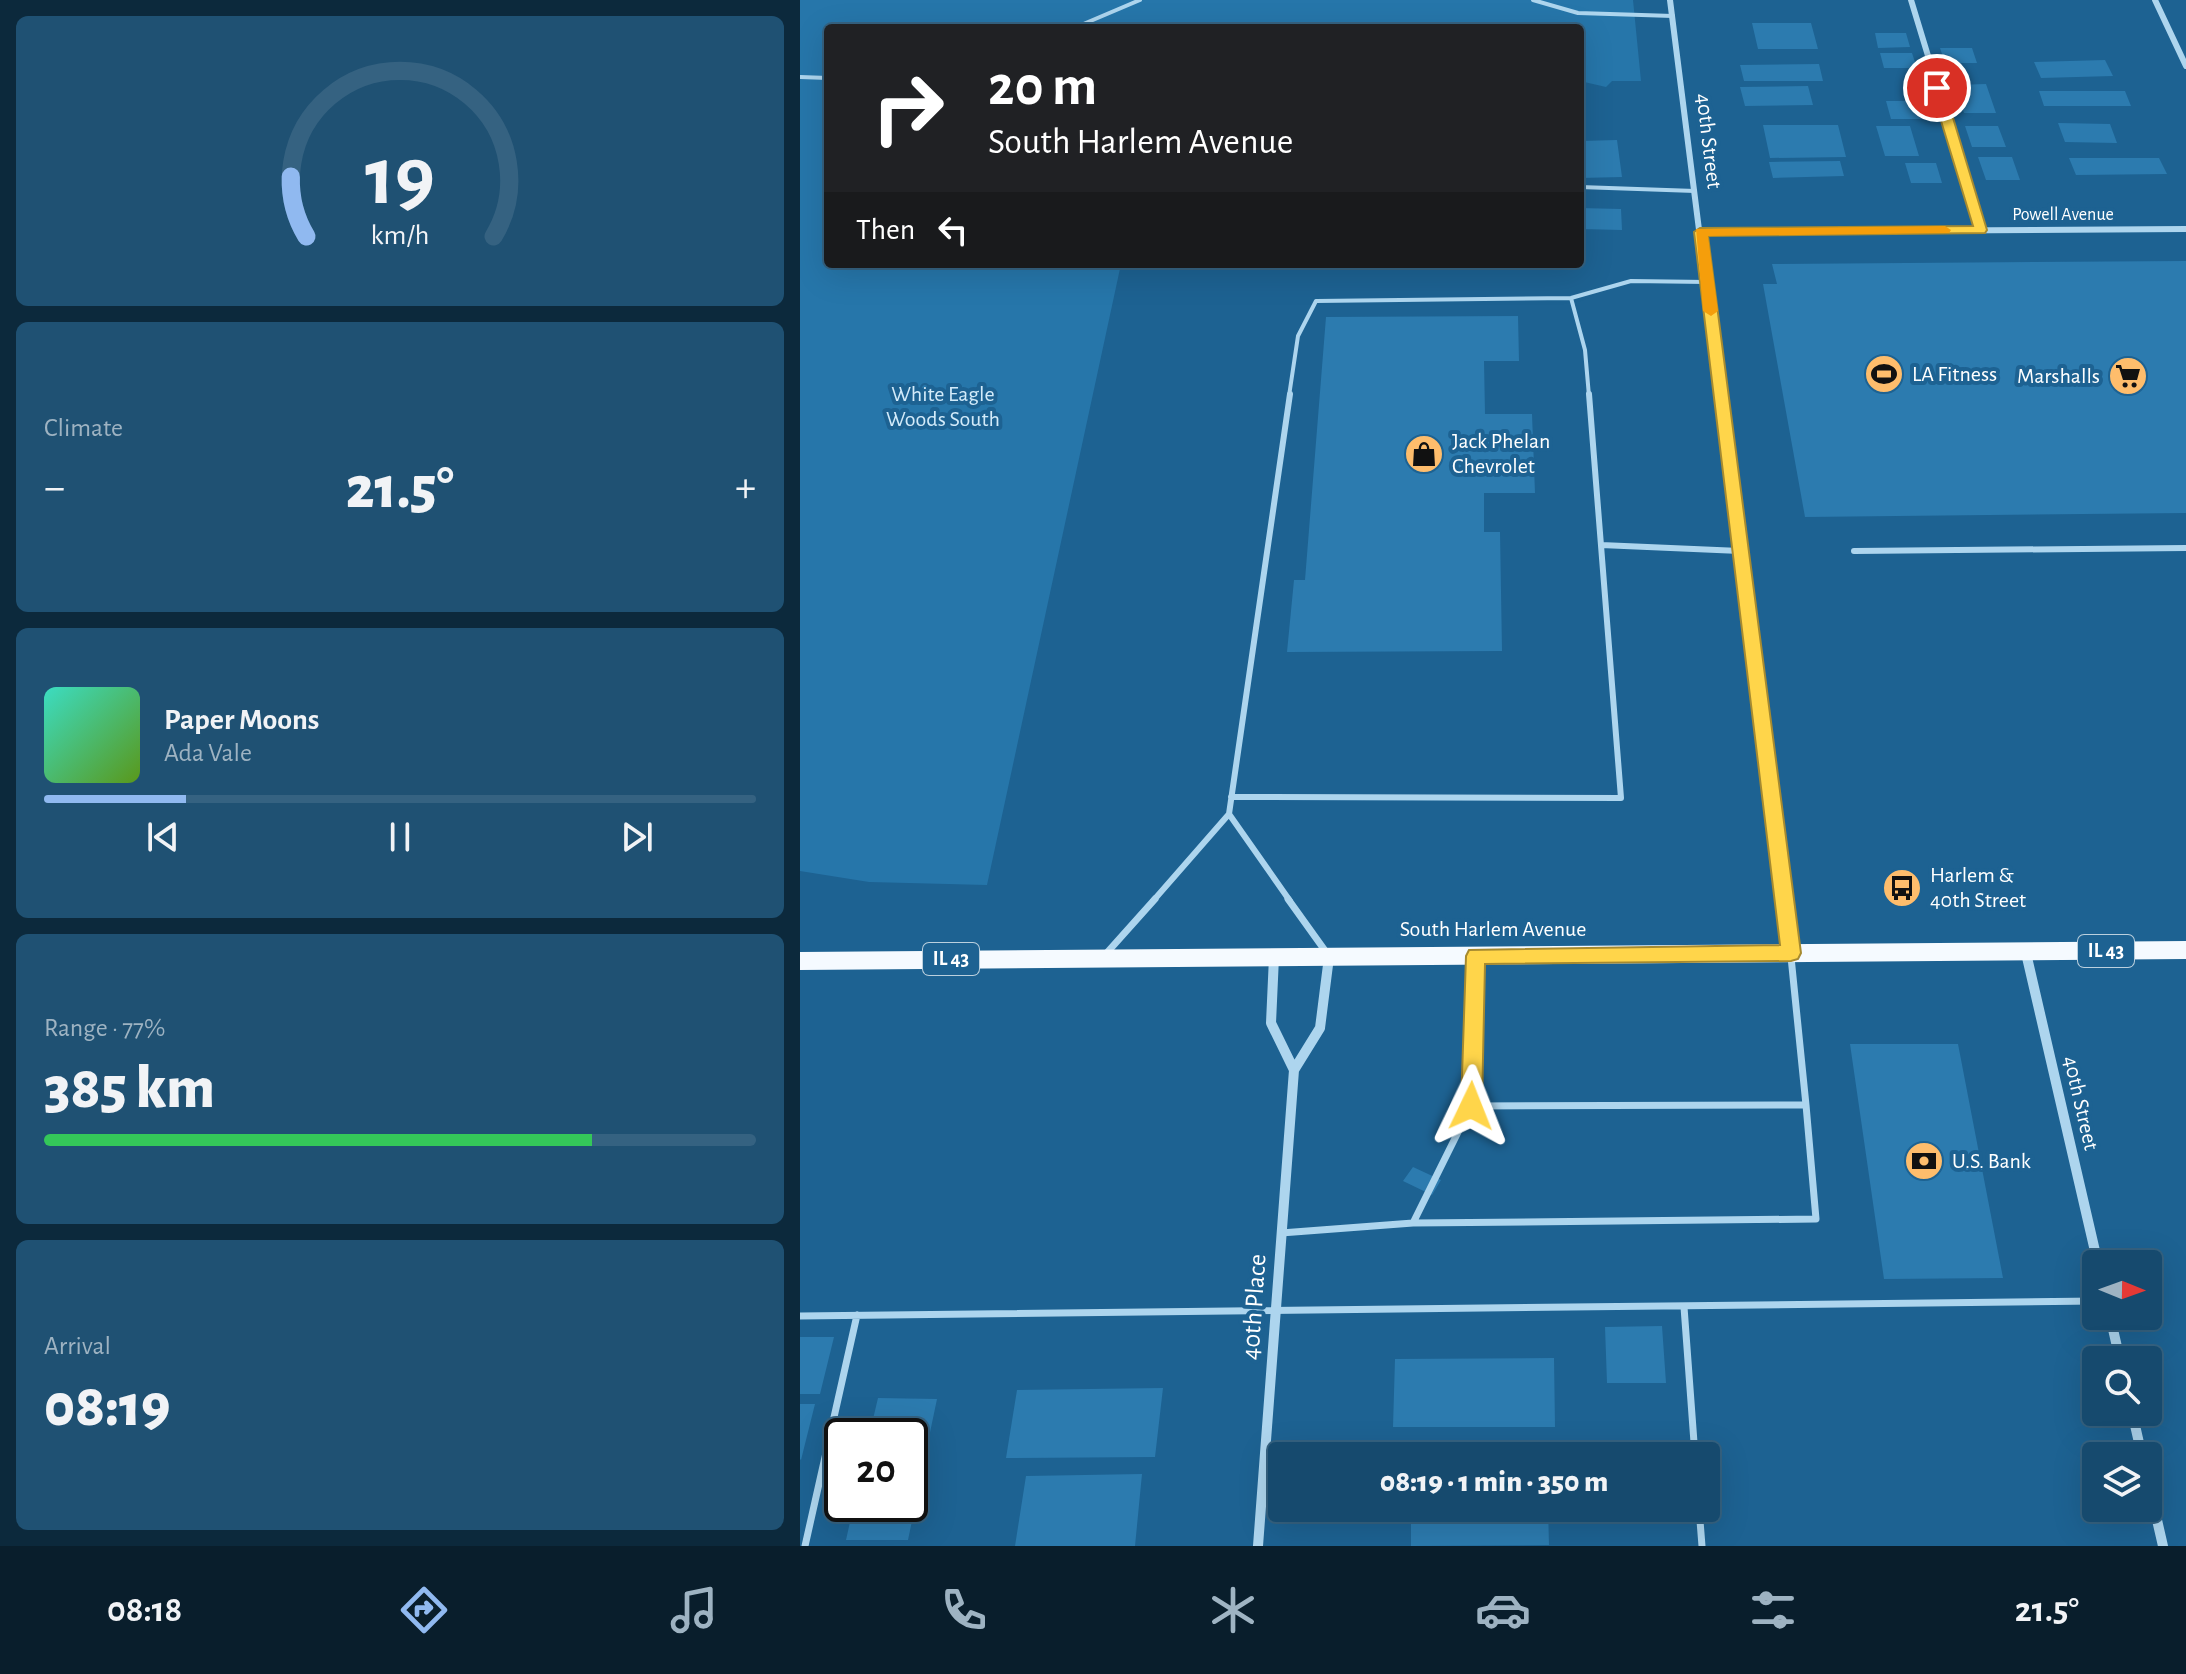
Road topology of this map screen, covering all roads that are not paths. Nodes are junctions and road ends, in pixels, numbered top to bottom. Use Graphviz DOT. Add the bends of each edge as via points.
graph roads {
  1 [pos="1140,0"];
  2 [pos="1533,0"];
  3 [pos="1670,0"];
  4 [pos="1911,0"];
  5 [pos="2155,0"];
  6 [pos="1673,16"];
  7 [pos="1083,24"];
  8 [pos="2186,66"];
  9 [pos="800,77"];
  10 [pos="824,78"];
  11 [pos="1584,187"];
  12 [pos="1695,191"];
  13 [pos="2186,229"];
  14 [pos="1981,230"];
  15 [pos="1700,232"];
  16 [pos="1707,282"];
  17 [pos="1571,298"];
  18 [pos="1601,545"];
  19 [pos="2186,548"];
  20 [pos="1740,551"];
  21 [pos="1854,551"];
  22 [pos="1231,797"];
  23 [pos="1229,814"];
  24 [pos="2186,950"];
  25 [pos="2026,951"];
  26 [pos="1791,953"];
  27 [pos="1476,956"];
  28 [pos="1274,957"];
  29 [pos="1329,957"];
  30 [pos="1102,958"];
  31 [pos="800,961"];
  32 [pos="1294,1070"];
  33 [pos="1806,1105"];
  34 [pos="1471,1106"];
  35 [pos="1413,1223"];
  36 [pos="1281,1233"];
  37 [pos="2095,1250"];
  38 [pos="2082,1301"];
  39 [pos="1684,1307"];
  40 [pos="1275,1311"];
  41 [pos="857,1315"];
  42 [pos="800,1316"];
  43 [pos="1694,1442"];
  44 [pos="1700,1522"];
  45 [pos="2157,1522"];
  46 [pos="805,1546"];
  47 [pos="1258,1546"];
  48 [pos="1702,1546"];
  49 [pos="2163,1546"];
  1 -- 7 [label="lane"];
  2 -- 6 [label="lane" via="1578,13"];
  3 -- 6 [label="street, 40th Street"];
  4 -- 14 [label="street"];
  5 -- 8 [label="street"];
  6 -- 12 [label="street, 40th Street"];
  9 -- 10 [label="lane"];
  11 -- 12 [label="lane"];
  12 -- 15 [label="street, 40th Street"];
  13 -- 14 [label="street, Powell Avenue"];
  14 -- 15 [label="street, Powell Avenue"];
  15 -- 16 [label="street, 40th Street"];
  16 -- 17 [label="lane" via="1631,281"];
  16 -- 20 [label="street, 40th Street"];
  17 -- 18 [label="lane" via="1585,350"];
  17 -- 22 [label="lane" via="1316,301 1298,336"];
  18 -- 20 [label="lane"];
  18 -- 22 [label="lane" via="1621,798"];
  19 -- 21 [label="lane"];
  20 -- 26 [label="street, 40th Street"];
  22 -- 23 [label="lane"];
  23 -- 29 [label="lane"];
  23 -- 30 [label="lane"];
  24 -- 25 [label="main road, South Harlem Avenue / IL 43"];
  25 -- 26 [label="main road, South Harlem Avenue / IL 43"];
  25 -- 37 [label="street, 40th Street"];
  26 -- 27 [label="main road, South Harlem Avenue / IL 43"];
  26 -- 33 [label="lane"];
  27 -- 29 [label="main road, South Harlem Avenue / IL 43"];
  27 -- 34 [label="lane"];
  28 -- 29 [label="main road, South Harlem Avenue / IL 43"];
  28 -- 30 [label="main road, South Harlem Avenue / IL 43"];
  28 -- 32 [label="street" via="1271,1023"];
  29 -- 32 [label="street, 40th Place" via="1320,1028"];
  30 -- 31 [label="main road, South Harlem Avenue / IL 43"];
  32 -- 36 [label="street, 40th Place"];
  33 -- 34 [label="lane"];
  33 -- 35 [label="lane" via="1816,1219"];
  34 -- 35 [label="lane"];
  35 -- 36 [label="lane"];
  36 -- 40 [label="street, 40th Place"];
  38 -- 39 [label="lane"];
  39 -- 40 [label="lane"];
  39 -- 43 [label="lane"];
  40 -- 41 [label="lane"];
  40 -- 47 [label="street, 40th Place"];
  41 -- 42 [label="lane"];
  41 -- 46 [label="lane"];
  44 -- 48 [label="lane"];
  45 -- 49 [label="street"];
}
